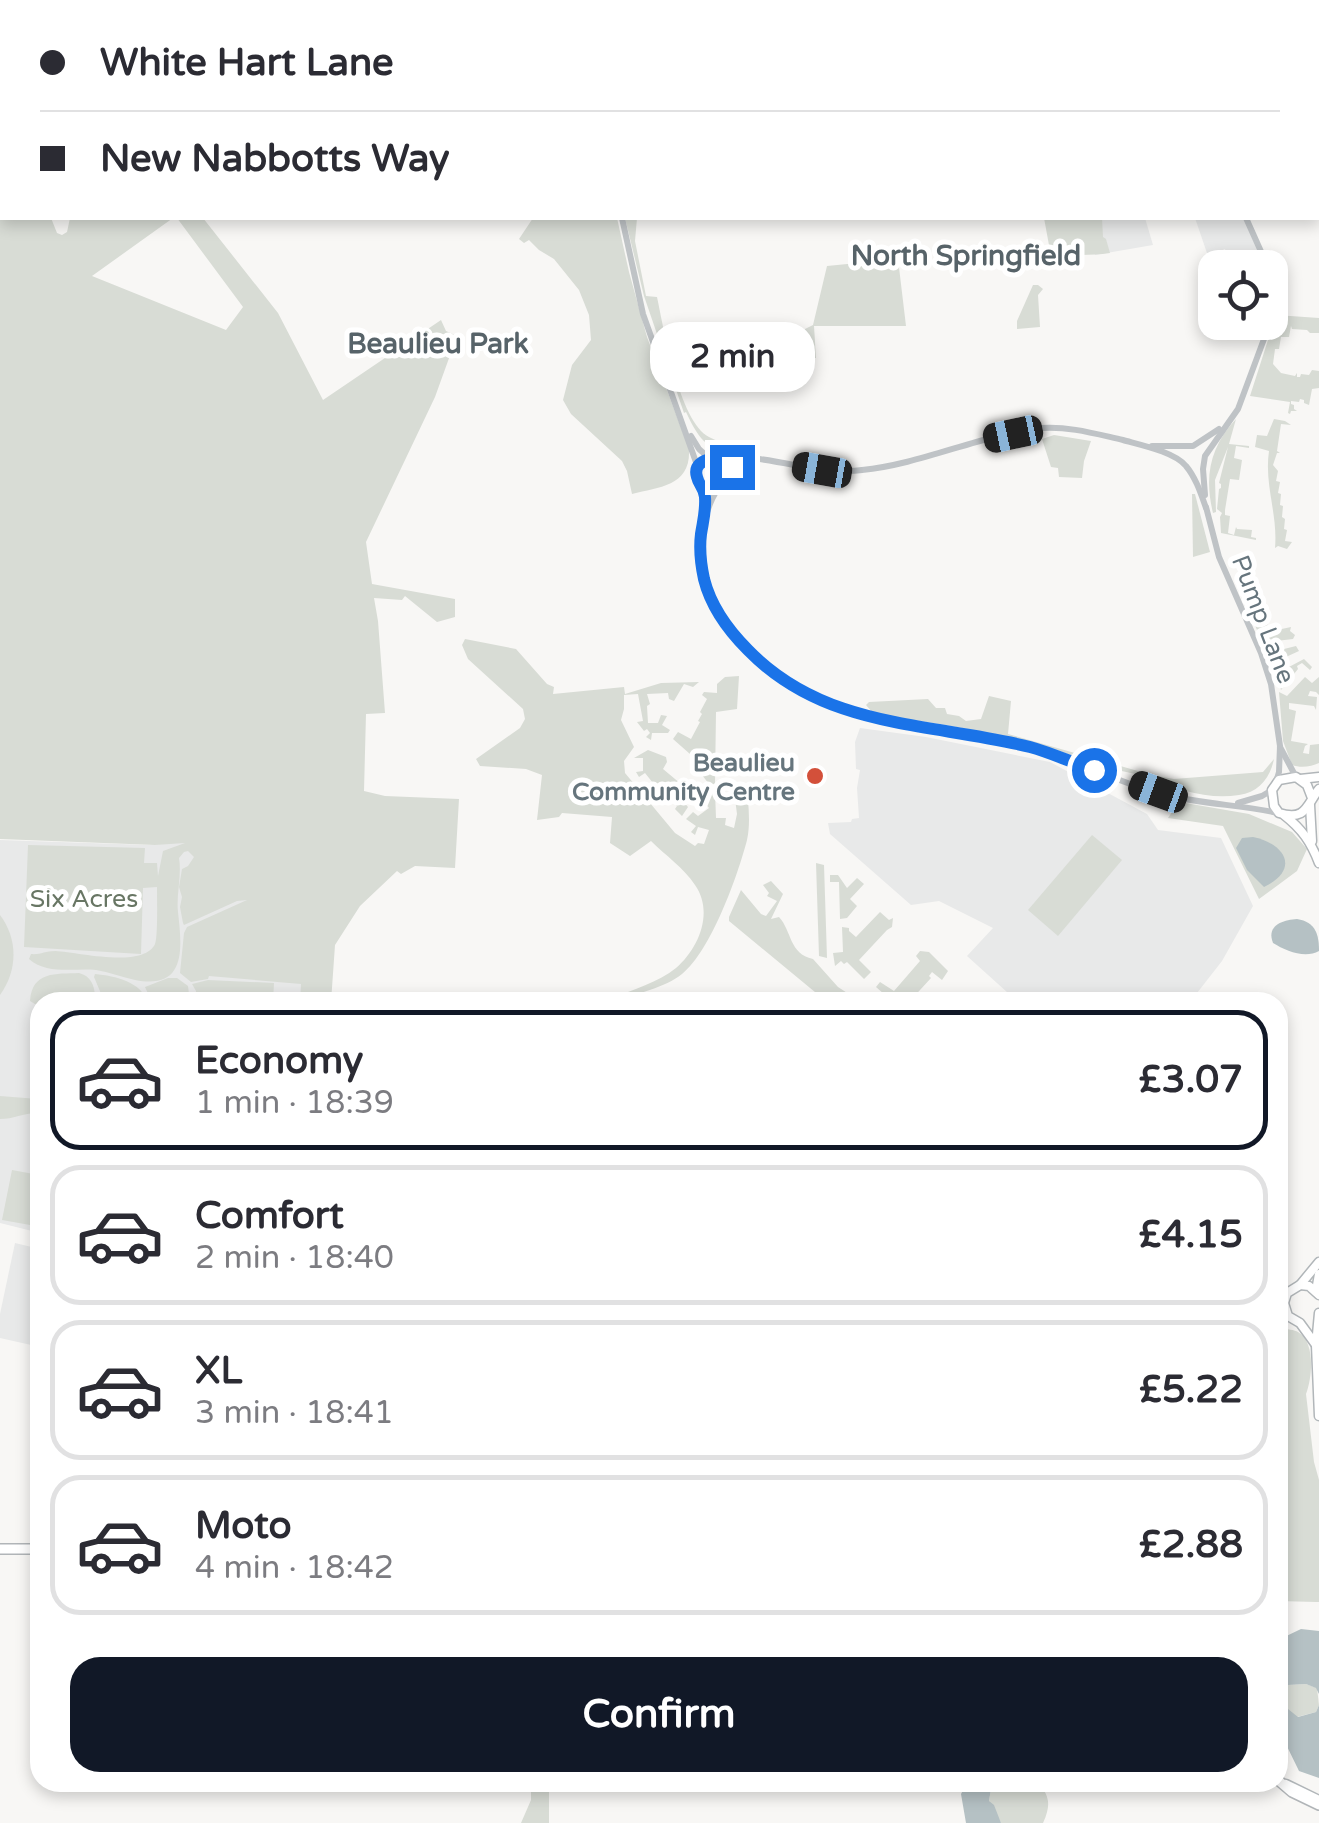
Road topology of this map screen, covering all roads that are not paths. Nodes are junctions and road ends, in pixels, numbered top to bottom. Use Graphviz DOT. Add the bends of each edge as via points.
graph roads {
  1 [pos="622,220"];
  2 [pos="1247,220"];
  3 [pos="1261,250"];
  4 [pos="1262,340"];
  5 [pos="1226,425"];
  6 [pos="685,426"];
  7 [pos="1146,446"];
  8 [pos="1191,446"];
  9 [pos="744,458"];
  10 [pos="1204,458"];
  11 [pos="713,459"];
  12 [pos="1185,465"];
  13 [pos="698,466"];
  14 [pos="724,477"];
  15 [pos="704,486"];
  16 [pos="718,486"];
  17 [pos="1206,508"];
  18 [pos="706,511"];
  19 [pos="1280,746"];
  20 [pos="1319,777"];
  21 [pos="1298,778"];
  22 [pos="1274,787"];
  23 [pos="1319,789"];
  24 [pos="1311,802"];
  25 [pos="1232,804"];
  26 [pos="1282,814"];
  27 [pos="1312,845"];
  28 [pos="1319,864"];
  29 [pos="1319,1262"];
  30 [pos="1319,1274"];
  31 [pos="1300,1285"];
  32 [pos="1288,1292"];
  33 [pos="1317,1293"];
  34 [pos="1319,1313"];
  35 [pos="1288,1316"];
  36 [pos="1300,1322"];
  37 [pos="1316,1346"];
  38 [pos="1319,1416"];
  39 [pos="0,1549"];
  40 [pos="30,1549"];
  41 [pos="1288,1789"];
  42 [pos="1319,1803"];
  1 -- 6 [label="street" via="644,314"];
  2 -- 3 [label="street"];
  4 -- 5 [label="street" via="1248,387"];
  5 -- 8 [label="street"];
  5 -- 10 [label="street"];
  6 -- 11 [label="street"];
  6 -- 13 [label="street"];
  7 -- 8 [label="street"];
  7 -- 9 [label="street" via="1053,428 866,470"];
  7 -- 12 [label="street"];
  8 -- 10 [label="street"];
  8 -- 12 [label="street" via="1183,452"];
  9 -- 11 [label="street"];
  9 -- 14 [label="street"];
  10 -- 12 [label="street" via="1196,468"];
  10 -- 17 [label="street, Pump Lane"];
  11 -- 13 [label="street"];
  11 -- 14 [label="street"];
  12 -- 17 [label="street, Pump Lane"];
  13 -- 15 [label="street"];
  14 -- 16 [label="street"];
  15 -- 16 [label="street"];
  15 -- 18 [label="street"];
  16 -- 18 [label="street"];
  17 -- 19 [label="street, Pump Lane" via="1271,684"];
  18 -- 25 [label="street" via="700,557 712,602 736,638 787,682 846,711 1031,748 1166,795"];
  19 -- 21 [label="street, Pump Lane"];
  19 -- 22 [label="street, Pump Lane"];
  20 -- 21 [label="main road"];
  21 -- 22 [label="main road"];
  21 -- 24 [label="main road" via="1307,784"];
  22 -- 25 [label="street"];
  22 -- 26 [label="main road" via="1274,806"];
  23 -- 24 [label="main road"];
  24 -- 26 [label="main road" via="1302,813"];
  24 -- 27 [label="main road"];
  25 -- 26 [label="street"];
  26 -- 27 [label="main road"];
  27 -- 28 [label="main road"];
  29 -- 31 [label="main road"];
  30 -- 33 [label="main road"];
  31 -- 32 [label="main road"];
  31 -- 33 [label="main road"];
  34 -- 36 [label="main road"];
  34 -- 37 [label="main road"];
  35 -- 36 [label="main road"];
  36 -- 37 [label="main road"];
  37 -- 38 [label="main road"];
  39 -- 40 [label="highway"];
  41 -- 42 [label="highway"];
}
